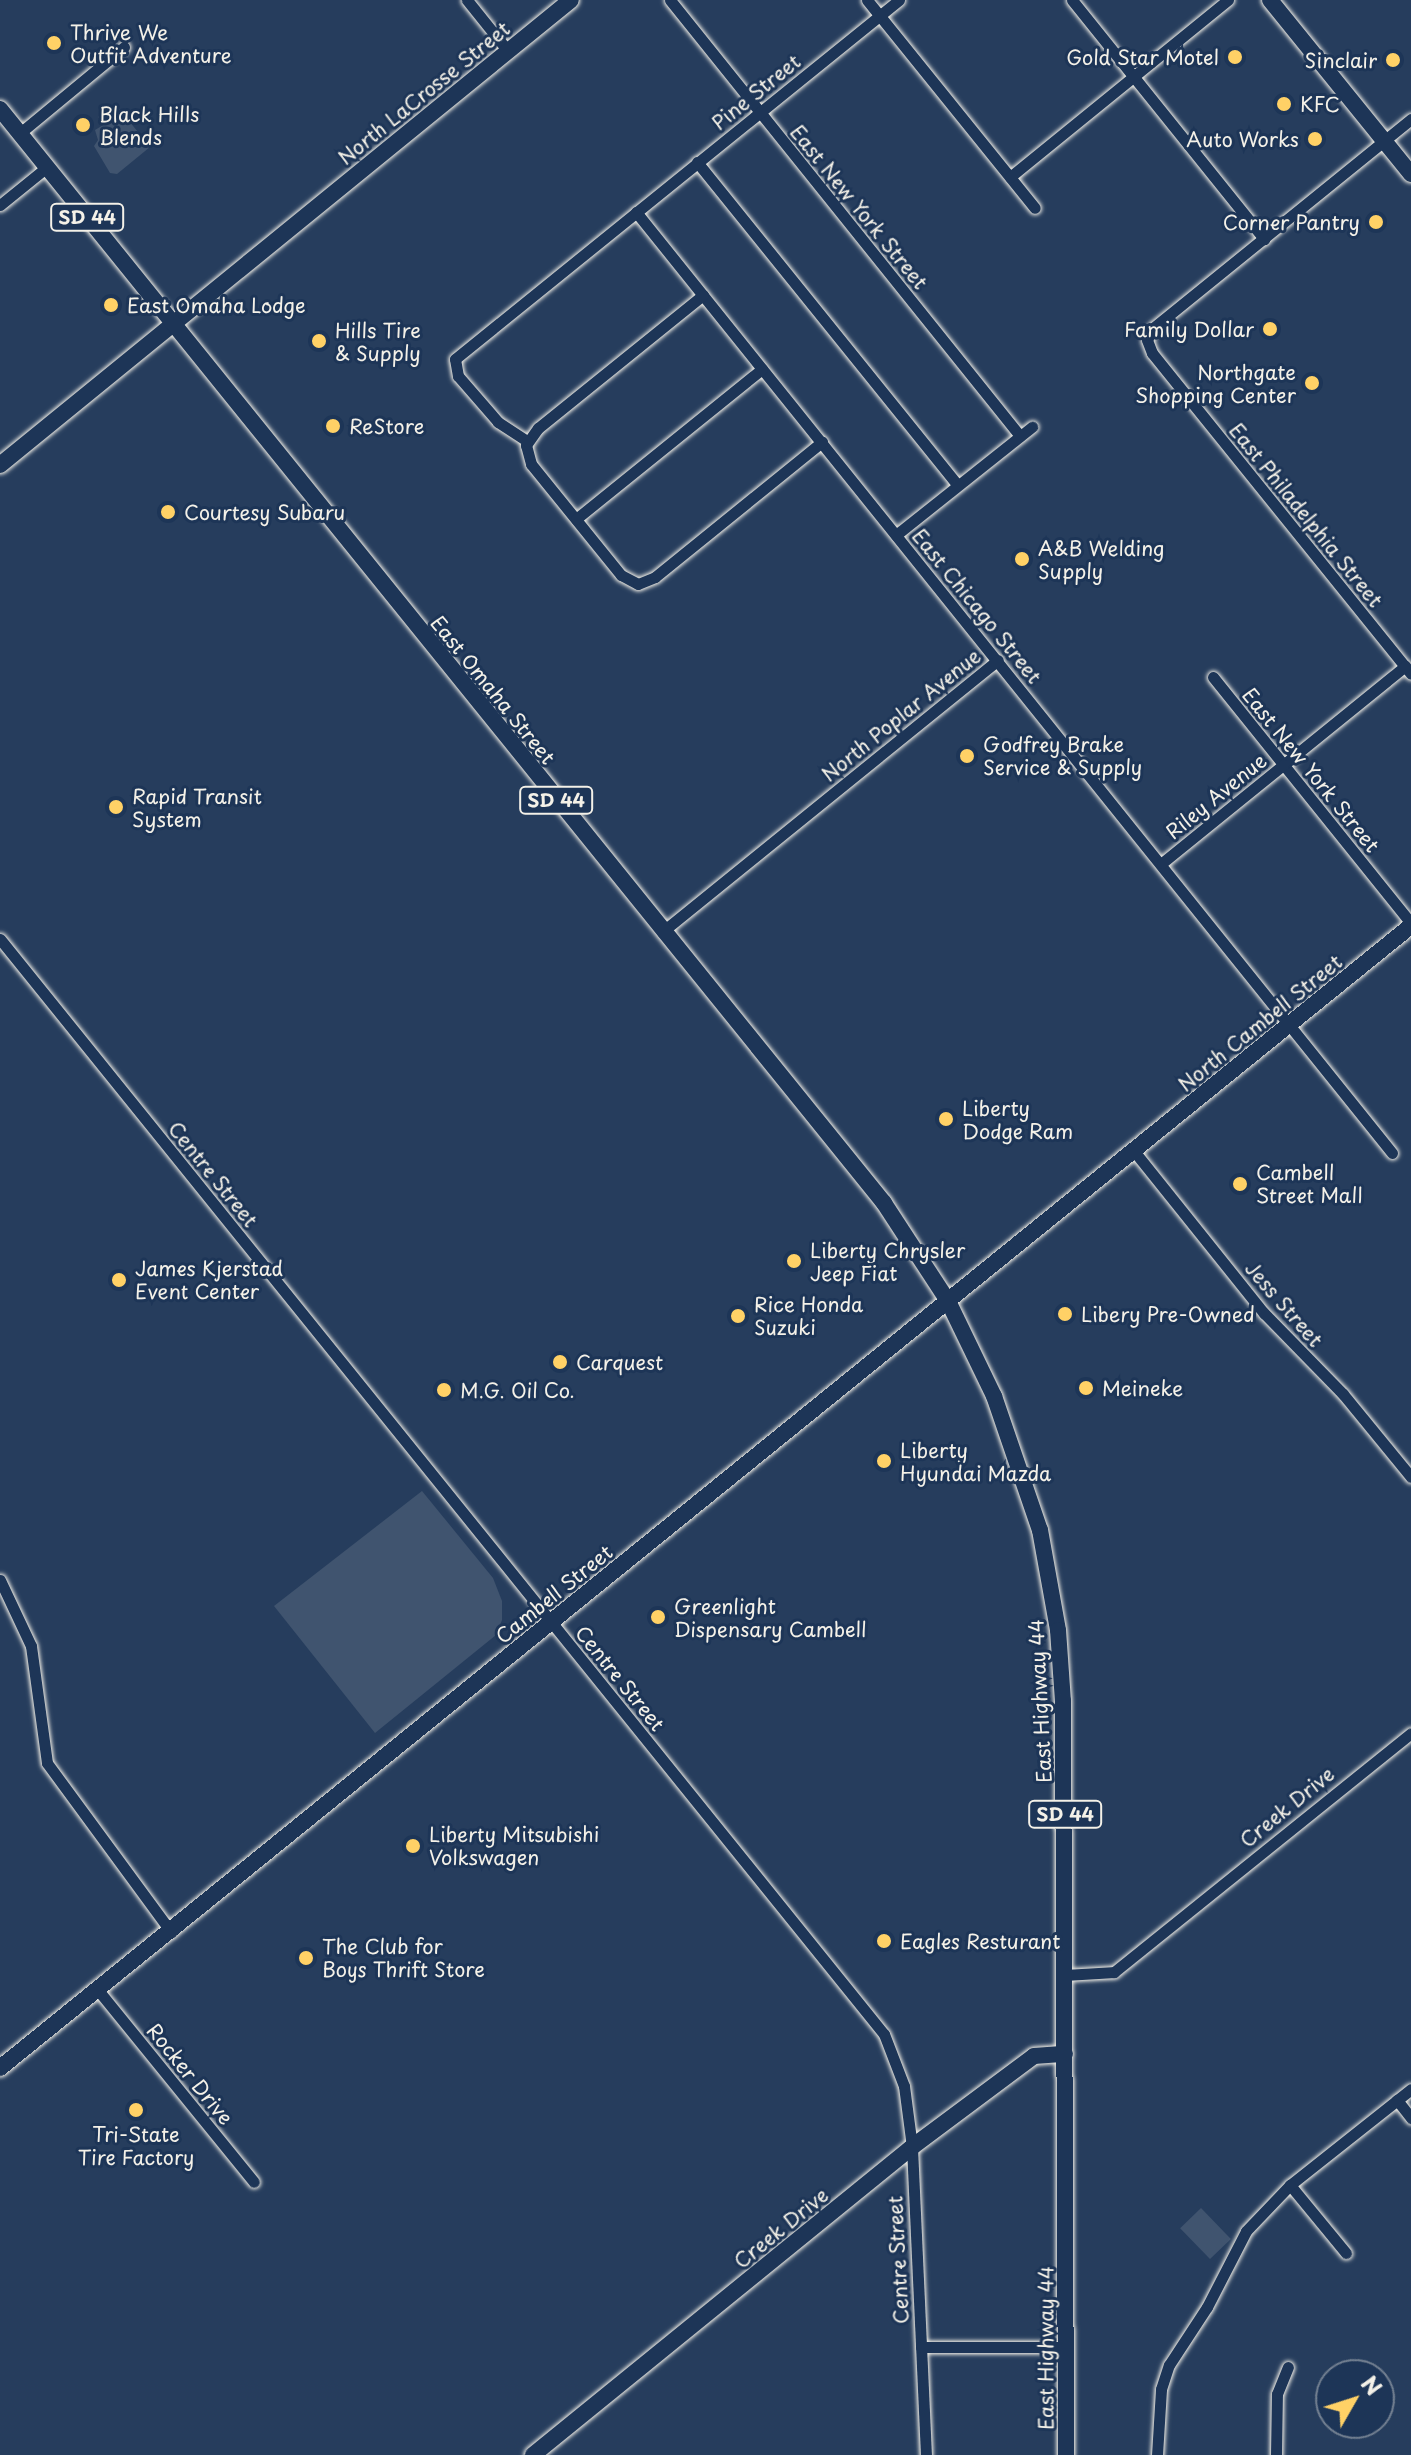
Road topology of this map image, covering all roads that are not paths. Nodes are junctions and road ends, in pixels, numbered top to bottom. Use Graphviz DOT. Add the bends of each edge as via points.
graph roads {
  1 [pos="467,0"];
  2 [pos="571,0"];
  3 [pos="670,0"];
  4 [pos="867,0"];
  5 [pos="899,0"];
  6 [pos="1072,0"];
  7 [pos="1228,0"];
  8 [pos="1270,0"];
  9 [pos="880,15"];
  10 [pos="124,47"];
  11 [pos="508,51"];
  12 [pos="1134,77"];
  13 [pos="0,109"];
  14 [pos="759,112"];
  15 [pos="1411,119"];
  16 [pos="20,133"];
  17 [pos="1384,141"];
  18 [pos="697,162"];
  19 [pos="47,167"];
  20 [pos="1411,174"];
  21 [pos="1010,177"];
  22 [pos="0,205"];
  23 [pos="1035,208"];
  24 [pos="636,212"];
  25 [pos="1264,239"];
  26 [pos="703,295"];
  27 [pos="174,325"];
  28 [pos="762,369"];
  29 [pos="1032,427"];
  30 [pos="1020,436"];
  31 [pos="527,441"];
  32 [pos="822,442"];
  33 [pos="0,465"];
  34 [pos="958,485"];
  35 [pos="576,519"];
  36 [pos="896,535"];
  37 [pos="998,660"];
  38 [pos="1408,670"];
  39 [pos="1213,677"];
  40 [pos="1283,764"];
  41 [pos="1162,863"];
  42 [pos="1411,924"];
  43 [pos="662,932"];
  44 [pos="0,939"];
  45 [pos="1291,1023"];
  46 [pos="1134,1151"];
  47 [pos="1392,1153"];
  48 [pos="948,1301"];
  49 [pos="1411,1477"];
  50 [pos="0,1580"];
  51 [pos="551,1622"];
  52 [pos="1411,1733"];
  53 [pos="171,1932"];
  54 [pos="1066,1975"];
  55 [pos="98,1990"];
  56 [pos="1065,2054"];
  57 [pos="0,2068"];
  58 [pos="1411,2089"];
  59 [pos="1397,2100"];
  60 [pos="1411,2118"];
  61 [pos="912,2147"];
  62 [pos="254,2182"];
  63 [pos="1290,2185"];
  64 [pos="1346,2253"];
  65 [pos="921,2347"];
  66 [pos="1066,2347"];
  67 [pos="1288,2367"];
  68 [pos="533,2455"];
  69 [pos="926,2455"];
  70 [pos="1066,2455"];
  71 [pos="1157,2455"];
  72 [pos="1276,2455"];
  1 -- 11 [label="street"];
  2 -- 11 [label="main road, North LaCrosse Street"];
  3 -- 14 [label="street, East New York Street"];
  4 -- 9 [label="street"];
  5 -- 9 [label="street, Pine Street"];
  6 -- 12 [label="street"];
  7 -- 12 [label="street"];
  8 -- 17 [label="main road"];
  9 -- 14 [label="street, Pine Street"];
  9 -- 21 [label="street"];
  10 -- 16 [label="street"];
  11 -- 27 [label="main road, North LaCrosse Street"];
  12 -- 21 [label="street"];
  12 -- 25 [label="street"];
  13 -- 16 [label="main road, East Omaha Street / SD 44"];
  14 -- 18 [label="street, Pine Street"];
  14 -- 30 [label="street, East New York Street"];
  15 -- 17 [label="street"];
  16 -- 19 [label="main road, East Omaha Street / SD 44"];
  17 -- 20 [label="main road"];
  17 -- 25 [label="street"];
  18 -- 24 [label="street, Pine Street"];
  18 -- 34 [label="street"];
  19 -- 22 [label="street"];
  19 -- 27 [label="main road, East Omaha Street / SD 44"];
  21 -- 23 [label="street"];
  24 -- 26 [label="street, East Chicago Street"];
  24 -- 31 [label="street, Pine Street" via="455,359 458,376 498,422"];
  25 -- 38 [label="street, East Philadelphia Street" via="1153,328 1147,340 1152,353"];
  26 -- 28 [label="street, East Chicago Street"];
  26 -- 31 [label="street"];
  27 -- 33 [label="main road, North LaCrosse Street"];
  27 -- 43 [label="main road, East Omaha Street / SD 44"];
  28 -- 32 [label="street, East Chicago Street"];
  28 -- 35 [label="street"];
  29 -- 30 [label="street"];
  30 -- 34 [label="street"];
  31 -- 35 [label="street" via="527,458"];
  32 -- 35 [label="street" via="643,583 621,575"];
  32 -- 36 [label="street, East Chicago Street"];
  34 -- 36 [label="street"];
  36 -- 37 [label="street, East Chicago Street"];
  37 -- 41 [label="street, East Chicago Street"];
  37 -- 43 [label="street, North Poplar Avenue"];
  38 -- 40 [label="street, Riley Avenue"];
  39 -- 40 [label="street, East New York Street"];
  40 -- 41 [label="street, Riley Avenue"];
  40 -- 42 [label="street, East New York Street"];
  41 -- 45 [label="street, East Chicago Street"];
  42 -- 45 [label="main road, North Cambell Street"];
  43 -- 48 [label="main road, East Omaha Street / SD 44" via="884,1203"];
  44 -- 51 [label="street, Centre Street"];
  45 -- 46 [label="main road, North Cambell Street"];
  45 -- 47 [label="street, East Chicago Street"];
  46 -- 48 [label="main road, Cambell Street"];
  46 -- 49 [label="street, Jess Street" via="1264,1313 1343,1394"];
  48 -- 51 [label="main road, Cambell Street"];
  48 -- 54 [label="main road, East Highway 44 / SD 44" via="1021,1466 1051,1584 1063,1701"];
  50 -- 53 [label="street" via="31,1646 47,1763"];
  51 -- 53 [label="main road, Cambell Street"];
  51 -- 61 [label="street, Centre Street" via="884,2034 904,2086"];
  52 -- 54 [label="street, Creek Drive" via="1114,1972"];
  53 -- 55 [label="main road, Cambell Street"];
  54 -- 56 [label="main road, East Highway 44 / SD 44"];
  55 -- 57 [label="main road, Cambell Street"];
  55 -- 62 [label="street, Rocker Drive"];
  56 -- 61 [label="main road, Creek Drive" via="1034,2056"];
  56 -- 66 [label="main road, East Highway 44 / SD 44"];
  58 -- 59 [label="street"];
  59 -- 60 [label="street"];
  59 -- 63 [label="street"];
  61 -- 65 [label="street, Centre Street"];
  61 -- 68 [label="main road, Creek Drive"];
  63 -- 64 [label="street"];
  63 -- 71 [label="street" via="1246,2231 1207,2307 1169,2365 1161,2389"];
  65 -- 66 [label="street"];
  65 -- 69 [label="street, Centre Street"];
  66 -- 70 [label="main road, East Highway 44 / SD 44"];
  67 -- 72 [label="street" via="1277,2394"];
}
